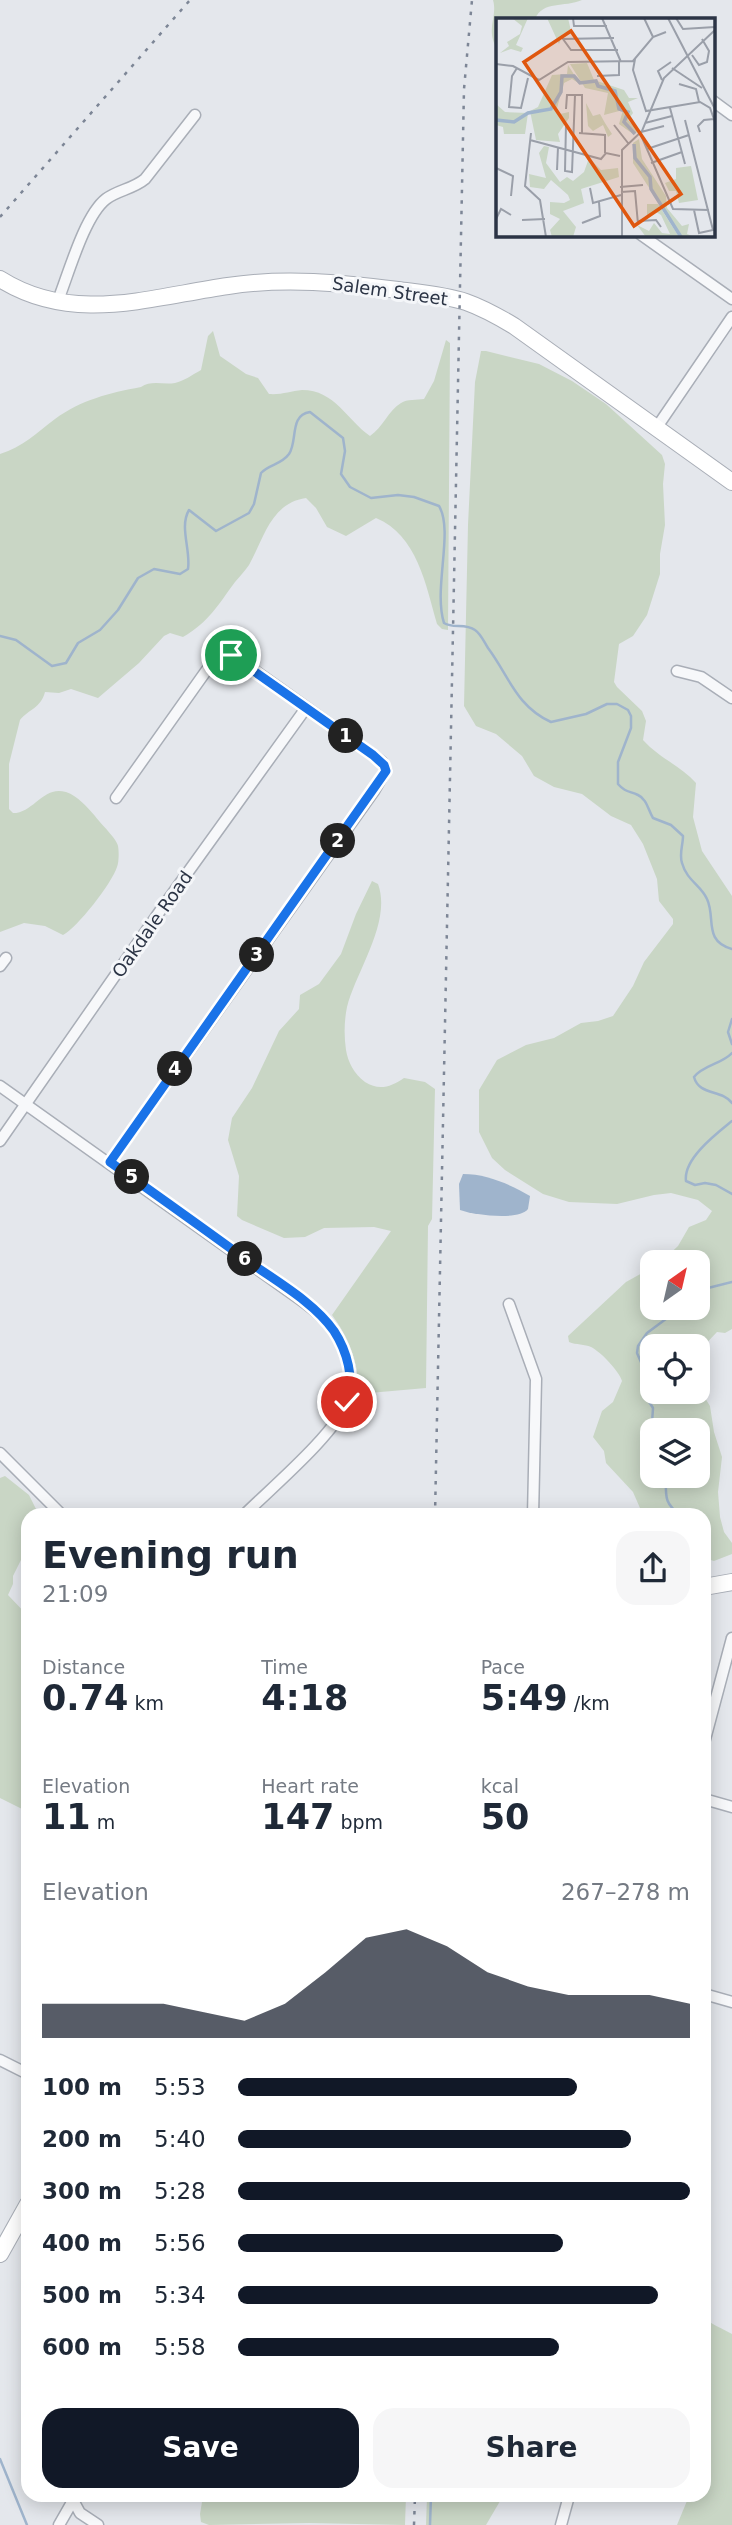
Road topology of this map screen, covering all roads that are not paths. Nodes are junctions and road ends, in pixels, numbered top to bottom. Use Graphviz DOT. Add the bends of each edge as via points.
graph roads {
  1 [pos="714,102"];
  2 [pos="195,115"];
  3 [pos="732,115"];
  4 [pos="643,236"];
  5 [pos="0,279"];
  6 [pos="732,299"];
  7 [pos="57,303"];
  8 [pos="732,317"];
  9 [pos="657,427"];
  10 [pos="732,482"];
  11 [pos="677,670"];
  12 [pos="732,698"];
  13 [pos="306,708"];
  14 [pos="116,798"];
  15 [pos="0,1086"];
  16 [pos="27,1104"];
  17 [pos="0,1141"];
  18 [pos="110,1162"];
  19 [pos="509,1304"];
  20 [pos="0,1453"];
  21 [pos="55,1508"];
  22 [pos="251,1508"];
  23 [pos="533,1508"];
  24 [pos="732,1582"];
  25 [pos="711,1586"];
  26 [pos="732,1638"];
  27 [pos="711,1717"];
  28 [pos="711,1801"];
  29 [pos="732,1807"];
  30 [pos="711,1996"];
  31 [pos="732,2002"];
  32 [pos="0,2060"];
  33 [pos="21,2070"];
  34 [pos="21,2216"];
  35 [pos="0,2254"];
  36 [pos="72,2502"];
  37 [pos="76,2502"];
  38 [pos="567,2502"];
  39 [pos="59,2525"];
  40 [pos="98,2525"];
  41 [pos="561,2525"];
  1 -- 3 [label="street"];
  2 -- 7 [label="street" via="145,179 111,195 95,210"];
  4 -- 6 [label="street"];
  5 -- 7 [label="street, Salem Street" via="32,297"];
  7 -- 9 [label="street, Salem Street" via="118,304 229,285 295,280 448,298 514,326"];
  8 -- 9 [label="street"];
  9 -- 10 [label="street, Salem Street"];
  11 -- 12 [label="street" via="701,677"];
  13 -- 14 [label="street" via="236,657 217,657"];
  13 -- 16 [label="street, Oakdale Road"];
  13 -- 18 [label="street" via="373,755 386,768 385,775"];
  15 -- 16 [label="street"];
  16 -- 17 [label="street, Oakdale Road"];
  16 -- 18 [label="street"];
  18 -- 22 [label="street" via="312,1309 334,1331 344,1353 350,1388 339,1418"];
  19 -- 23 [label="street" via="536,1379"];
  20 -- 21 [label="street"];
  24 -- 25 [label="street"];
  26 -- 27 [label="street"];
  28 -- 29 [label="street"];
  30 -- 31 [label="street"];
  32 -- 33 [label="street"];
  34 -- 35 [label="street"];
  36 -- 39 [label="street"];
  37 -- 40 [label="street" via="80,2513"];
  38 -- 41 [label="street"];
}
